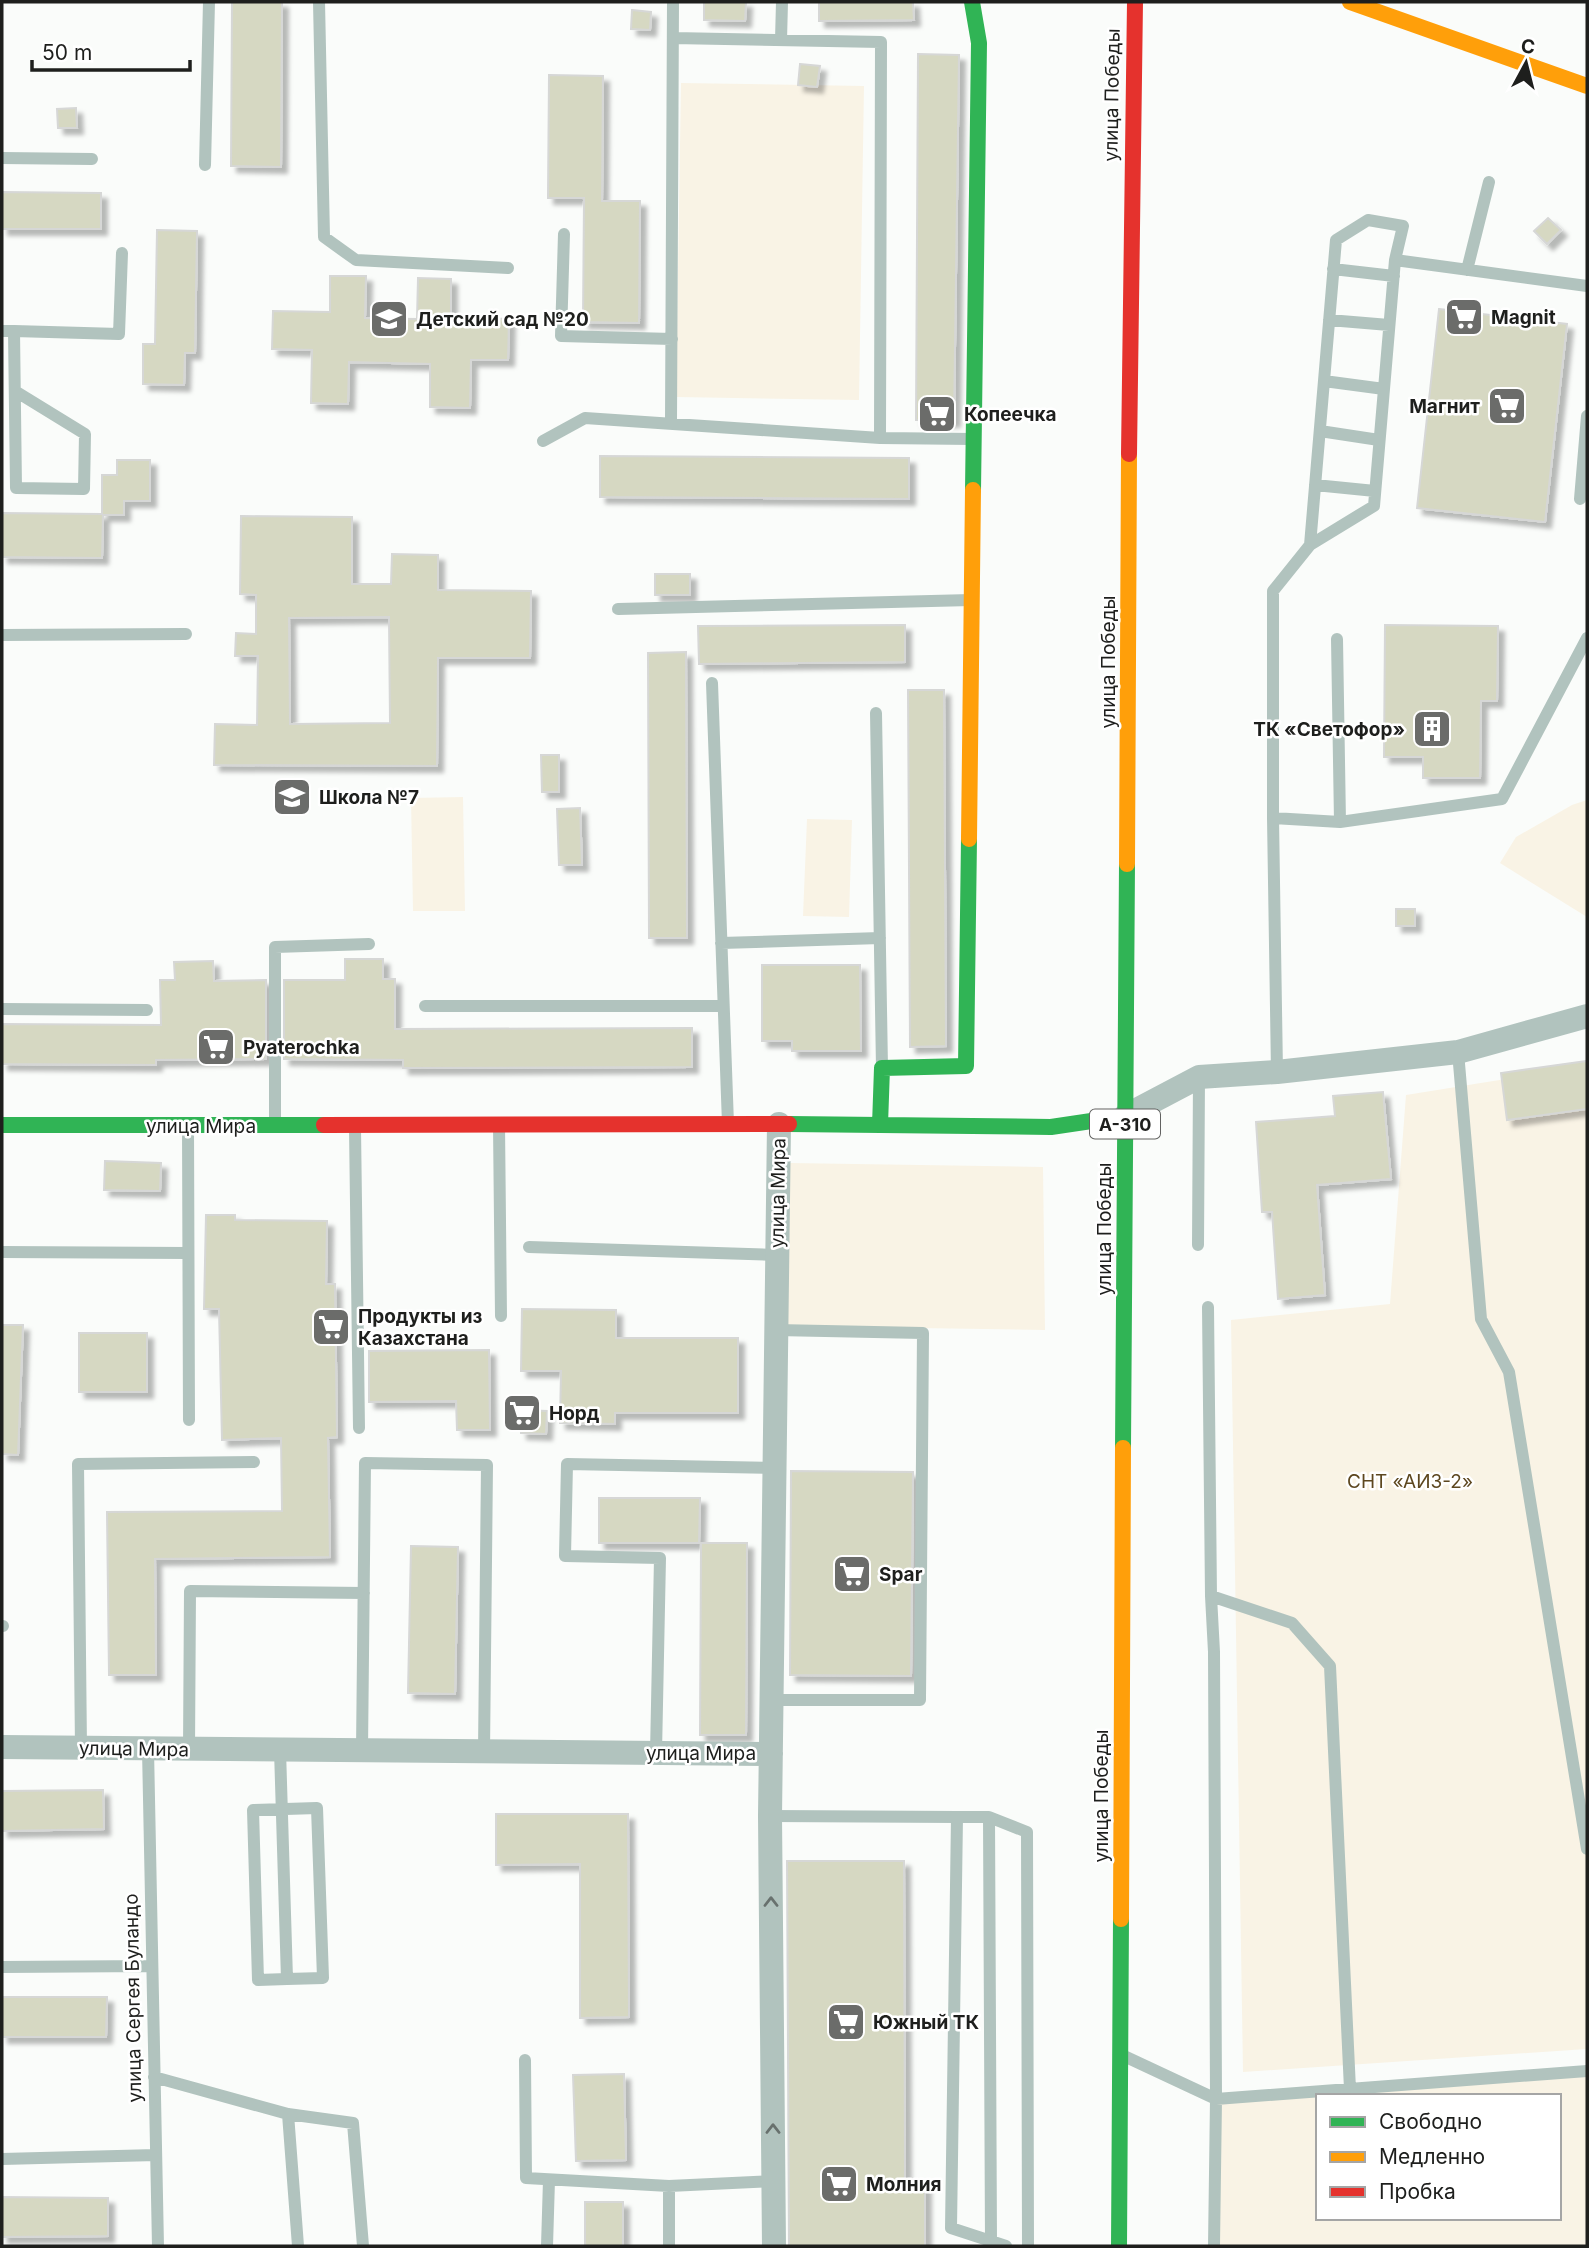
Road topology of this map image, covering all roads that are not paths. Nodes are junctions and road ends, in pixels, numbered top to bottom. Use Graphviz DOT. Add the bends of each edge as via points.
graph roads {
  1 [pos="209,2"];
  2 [pos="319,2"];
  3 [pos="673,2"];
  4 [pos="782,2"];
  5 [pos="972,2"];
  6 [pos="1135,2"];
  7 [pos="1350,2"];
  8 [pos="673,38"];
  9 [pos="781,40"];
  10 [pos="1587,86"];
  11 [pos="2,158"];
  12 [pos="92,159"];
  13 [pos="205,165"];
  14 [pos="1489,182"];
  15 [pos="564,234"];
  16 [pos="122,253"];
  17 [pos="1395,260"];
  18 [pos="508,268"];
  19 [pos="1333,269"];
  20 [pos="1467,270"];
  21 [pos="1394,276"];
  22 [pos="1587,286"];
  23 [pos="1329,320"];
  24 [pos="1390,325"];
  25 [pos="8,331"];
  26 [pos="672,339"];
  27 [pos="1324,381"];
  28 [pos="1384,389"];
  29 [pos="15,391"];
  30 [pos="1587,416"];
  31 [pos="671,423"];
  32 [pos="1320,431"];
  33 [pos="880,438"];
  34 [pos="974,439"];
  35 [pos="543,440"];
  36 [pos="1380,440"];
  37 [pos="1315,485"];
  38 [pos="1375,491"];
  39 [pos="1580,499"];
  40 [pos="1310,545"];
  41 [pos="972,600"];
  42 [pos="618,608"];
  43 [pos="186,634"];
  44 [pos="2,635"];
  45 [pos="1587,638"];
  46 [pos="1337,639"];
  47 [pos="712,683"];
  48 [pos="876,713"];
  49 [pos="1273,818"];
  50 [pos="1340,822"];
  51 [pos="880,938"];
  52 [pos="721,943"];
  53 [pos="369,944"];
  54 [pos="425,1006"];
  55 [pos="723,1006"];
  56 [pos="2,1009"];
  57 [pos="147,1010"];
  58 [pos="1587,1016"];
  59 [pos="1458,1052"];
  60 [pos="882,1068"];
  61 [pos="1277,1072"];
  62 [pos="1199,1077"];
  63 [pos="1125,1116"];
  64 [pos="727,1124"];
  65 [pos="779,1124"];
  66 [pos="2,1125"];
  67 [pos="499,1125"];
  68 [pos="880,1125"];
  69 [pos="188,1126"];
  70 [pos="275,1126"];
  71 [pos="355,1126"];
  72 [pos="1198,1245"];
  73 [pos="529,1247"];
  74 [pos="2,1252"];
  75 [pos="188,1253"];
  76 [pos="777,1255"];
  77 [pos="1208,1307"];
  78 [pos="501,1315"];
  79 [pos="776,1331"];
  80 [pos="190,1420"];
  81 [pos="359,1428"];
  82 [pos="254,1462"];
  83 [pos="774,1468"];
  84 [pos="364,1593"];
  85 [pos="1211,1596"];
  86 [pos="771,1700"];
  87 [pos="2,1747"];
  88 [pos="81,1748"];
  89 [pos="148,1749"];
  90 [pos="189,1749"];
  91 [pos="280,1750"];
  92 [pos="362,1751"];
  93 [pos="484,1752"];
  94 [pos="656,1753"];
  95 [pos="771,1754"];
  96 [pos="282,1809"];
  97 [pos="771,1816"];
  98 [pos="957,1817"];
  99 [pos="989,1817"];
  100 [pos="1587,1849"];
  101 [pos="152,1966"];
  102 [pos="2,1967"];
  103 [pos="288,1979"];
  104 [pos="1120,2054"];
  105 [pos="525,2060"];
  106 [pos="1587,2071"];
  107 [pos="154,2077"];
  108 [pos="1350,2089"];
  109 [pos="1216,2099"];
  110 [pos="288,2114"];
  111 [pos="156,2155"];
  112 [pos="2,2159"];
  113 [pos="549,2180"];
  114 [pos="773,2181"];
  115 [pos="669,2186"];
  116 [pos="991,2242"];
  117 [pos="158,2246"];
  118 [pos="298,2246"];
  119 [pos="363,2246"];
  120 [pos="547,2246"];
  121 [pos="668,2246"];
  122 [pos="774,2246"];
  123 [pos="1006,2246"];
  124 [pos="1028,2246"];
  125 [pos="1119,2246"];
  126 [pos="1214,2246"];
  1 -- 13 [label="lane"];
  2 -- 18 [label="lane" via="324,237 356,260"];
  3 -- 8 [label="lane"];
  4 -- 9 [label="lane"];
  5 -- 34 [label="main road" via="979,43"];
  6 -- 63 [label="main road, улица Победы / А-310"];
  7 -- 10 [label="main road"];
  8 -- 9 [label="lane"];
  8 -- 26 [label="lane"];
  9 -- 33 [label="lane" via="881,42"];
  11 -- 12 [label="lane"];
  14 -- 20 [label="lane"];
  15 -- 26 [label="lane" via="561,336"];
  16 -- 25 [label="lane" via="118,334"];
  17 -- 19 [label="lane" via="1403,226 1368,220 1336,240"];
  17 -- 20 [label="lane"];
  17 -- 21 [label="lane"];
  19 -- 21 [label="lane"];
  19 -- 23 [label="lane"];
  20 -- 22 [label="lane"];
  21 -- 24 [label="lane"];
  23 -- 24 [label="lane"];
  23 -- 27 [label="lane"];
  24 -- 28 [label="lane"];
  25 -- 29 [label="lane"];
  26 -- 31 [label="lane"];
  27 -- 28 [label="lane"];
  27 -- 32 [label="lane"];
  28 -- 36 [label="lane"];
  29 -- 29 [label="lane" via="16,488 84,489 85,434"];
  30 -- 39 [label="lane"];
  31 -- 33 [label="lane"];
  31 -- 35 [label="lane" via="585,418"];
  32 -- 36 [label="lane"];
  32 -- 37 [label="lane"];
  33 -- 34 [label="lane"];
  34 -- 41 [label="main road"];
  36 -- 38 [label="lane"];
  37 -- 38 [label="lane"];
  37 -- 40 [label="lane"];
  38 -- 40 [label="lane" via="1374,506"];
  40 -- 49 [label="lane" via="1273,591"];
  41 -- 42 [label="lane"];
  41 -- 60 [label="main road" via="966,1066"];
  43 -- 44 [label="lane"];
  45 -- 50 [label="lane" via="1502,799"];
  46 -- 50 [label="lane"];
  47 -- 52 [label="lane"];
  48 -- 51 [label="lane"];
  49 -- 50 [label="lane"];
  49 -- 61 [label="lane"];
  51 -- 52 [label="lane"];
  51 -- 60 [label="lane"];
  52 -- 55 [label="lane"];
  53 -- 70 [label="lane" via="275,947"];
  54 -- 55 [label="lane"];
  55 -- 64 [label="lane"];
  56 -- 57 [label="lane"];
  58 -- 59 [label="street"];
  59 -- 61 [label="street"];
  59 -- 100 [label="lane" via="1481,1319 1509,1371"];
  60 -- 68 [label="main road"];
  61 -- 62 [label="street"];
  62 -- 63 [label="street"];
  62 -- 72 [label="lane"];
  63 -- 68 [label="main road, улица Мира" via="1051,1127"];
  63 -- 104 [label="main road, улица Победы / А-310"];
  64 -- 65 [label="main road, улица Мира"];
  64 -- 67 [label="main road, улица Мира"];
  65 -- 68 [label="main road, улица Мира"];
  65 -- 76 [label="street, улица Мира"];
  66 -- 69 [label="main road, улица Мира"];
  67 -- 71 [label="main road, улица Мира"];
  67 -- 78 [label="lane"];
  69 -- 70 [label="main road, улица Мира"];
  69 -- 75 [label="lane"];
  70 -- 71 [label="main road, улица Мира"];
  71 -- 81 [label="lane"];
  73 -- 76 [label="lane"];
  74 -- 75 [label="lane"];
  75 -- 80 [label="lane"];
  76 -- 79 [label="street, улица Мира"];
  77 -- 85 [label="lane"];
  79 -- 83 [label="street, улица Мира"];
  79 -- 86 [label="lane" via="923,1333 920,1700"];
  82 -- 88 [label="lane" via="78,1464"];
  83 -- 86 [label="street, улица Мира"];
  83 -- 94 [label="lane" via="567,1464 565,1556 660,1558"];
  84 -- 90 [label="lane" via="190,1591"];
  84 -- 92 [label="lane"];
  84 -- 93 [label="lane" via="365,1463 487,1465"];
  85 -- 108 [label="lane" via="1292,1623 1330,1666"];
  85 -- 109 [label="lane"];
  86 -- 95 [label="street, улица Мира"];
  87 -- 88 [label="street, улица Мира"];
  88 -- 89 [label="street, улица Мира"];
  89 -- 90 [label="street, улица Мира"];
  89 -- 101 [label="lane, улица Сергея Буландо"];
  90 -- 91 [label="street, улица Мира"];
  91 -- 92 [label="street, улица Мира"];
  91 -- 96 [label="lane"];
  92 -- 93 [label="street, улица Мира"];
  93 -- 94 [label="street, улица Мира"];
  94 -- 95 [label="street, улица Мира"];
  95 -- 97 [label="street"];
  96 -- 103 [label="lane"];
  96 -- 103 [label="lane" via="253,1811 258,1980"];
  96 -- 103 [label="lane" via="317,1808 323,1978"];
  97 -- 98 [label="lane"];
  114 -- 97 [label="street, one-way"];
  98 -- 99 [label="lane"];
  98 -- 116 [label="lane" via="951,2228"];
  99 -- 116 [label="lane"];
  99 -- 124 [label="lane" via="1027,1832"];
  101 -- 102 [label="lane"];
  101 -- 107 [label="lane, улица Сергея Буландо"];
  104 -- 109 [label="lane"];
  104 -- 125 [label="main road, улица Победы / А-310"];
  105 -- 113 [label="lane" via="526,2178"];
  106 -- 108 [label="lane"];
  107 -- 110 [label="lane"];
  107 -- 111 [label="lane, улица Сергея Буландо"];
  108 -- 109 [label="lane"];
  109 -- 126 [label="lane"];
  110 -- 118 [label="lane"];
  110 -- 119 [label="lane" via="353,2123"];
  111 -- 112 [label="lane"];
  111 -- 117 [label="lane, улица Сергея Буландо"];
  113 -- 115 [label="lane"];
  113 -- 120 [label="lane"];
  114 -- 115 [label="lane"];
  114 -- 122 [label="street"];
  115 -- 121 [label="lane"];
  116 -- 123 [label="lane"];
}
